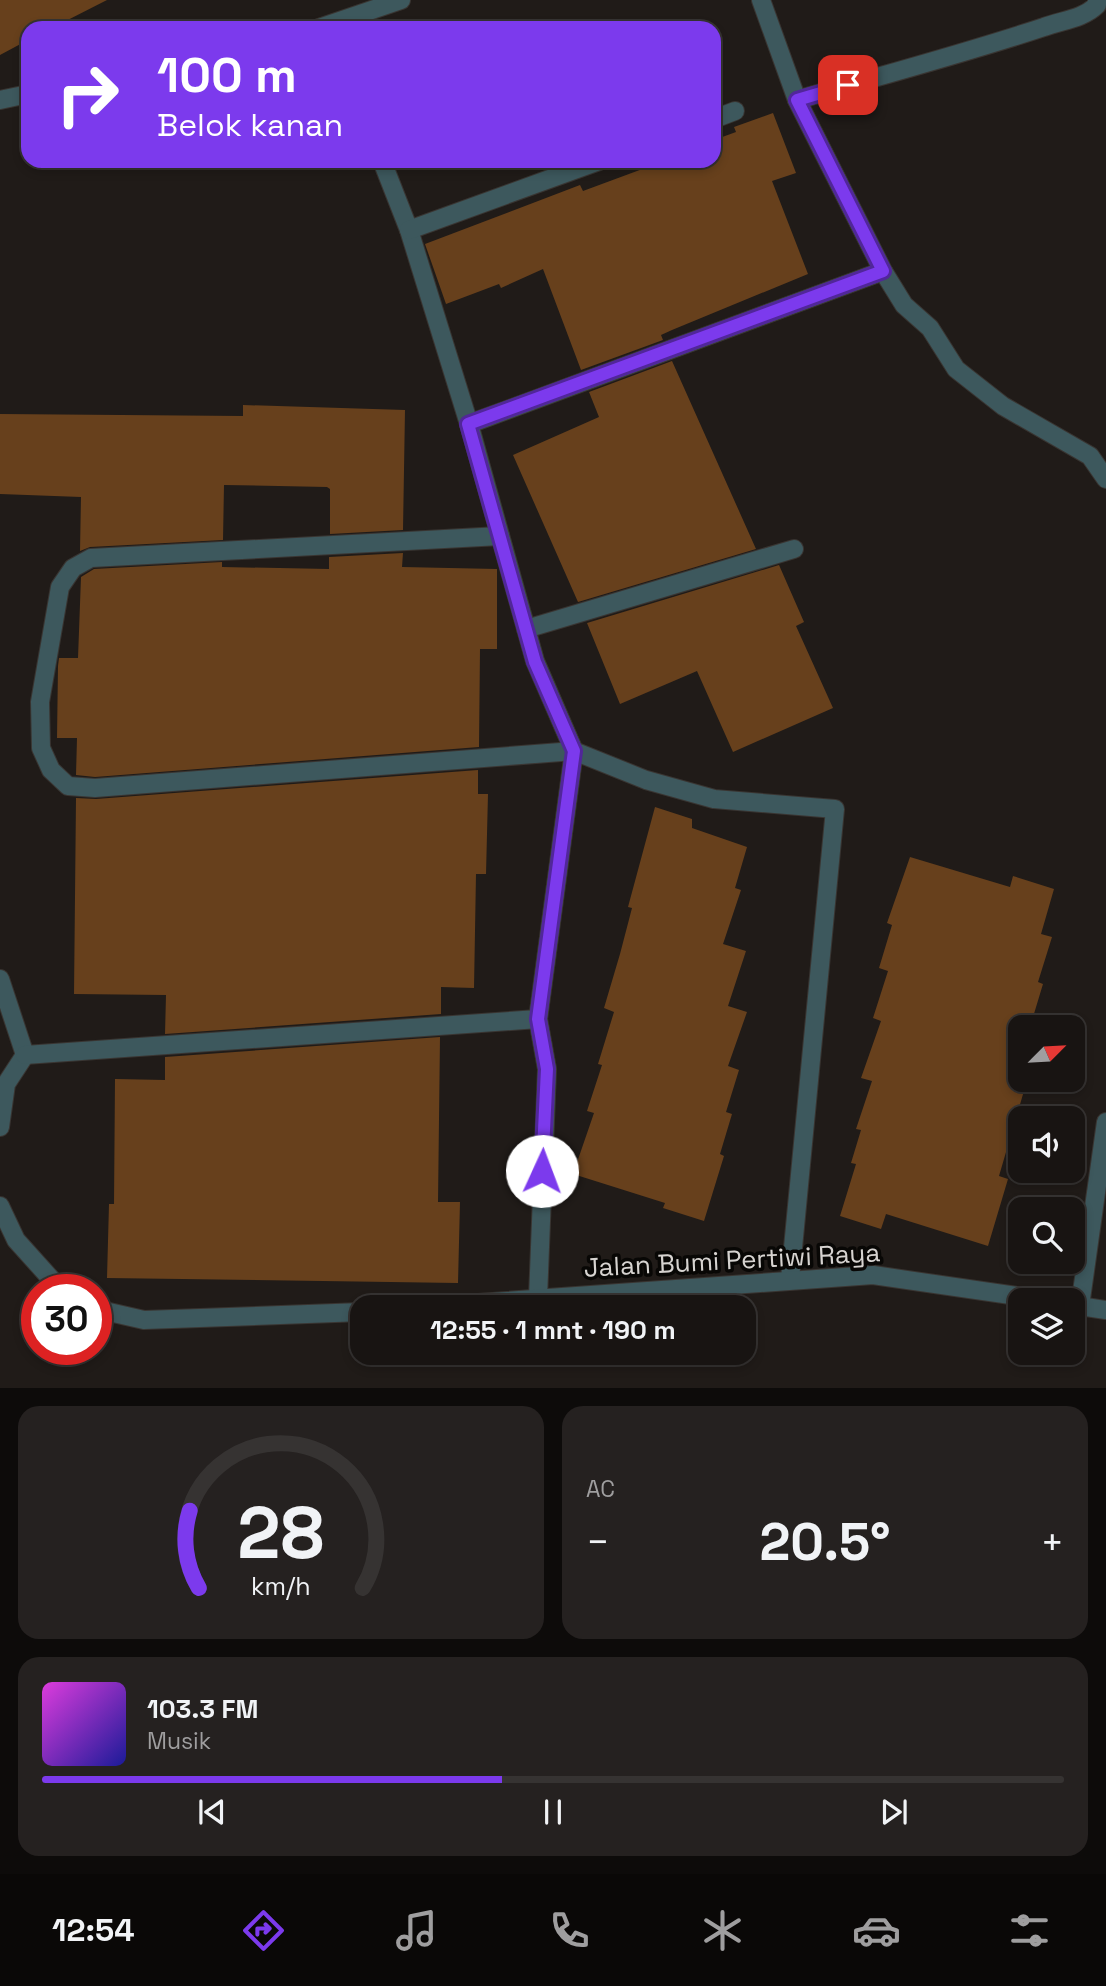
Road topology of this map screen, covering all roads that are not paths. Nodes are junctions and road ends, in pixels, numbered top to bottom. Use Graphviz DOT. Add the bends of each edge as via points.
graph roads {
  1 [pos="401,0"];
  2 [pos="761,0"];
  3 [pos="1097,0"];
  4 [pos="343,21"];
  5 [pos="21,96"];
  6 [pos="0,100"];
  7 [pos="797,100"];
  8 [pos="735,111"];
  9 [pos="721,116"];
  10 [pos="385,168"];
  11 [pos="580,168"];
  12 [pos="409,230"];
  13 [pos="883,271"];
  14 [pos="468,424"];
  15 [pos="1106,479"];
  16 [pos="500,536"];
  17 [pos="794,549"];
  18 [pos="526,629"];
  19 [pos="574,751"];
  20 [pos="0,979"];
  21 [pos="538,1019"];
  22 [pos="25,1055"];
  23 [pos="1106,1122"];
  24 [pos="0,1127"];
  25 [pos="0,1206"];
  26 [pos="47,1274"];
  27 [pos="790,1279"];
  28 [pos="1080,1288"];
  29 [pos="538,1295"];
  30 [pos="578,1295"];
  31 [pos="1008,1295"];
  32 [pos="1085,1306"];
  33 [pos="1106,1310"];
  34 [pos="112,1312"];
  35 [pos="350,1312"];
  1 -- 4 [label="street"];
  2 -- 7 [label="street"];
  3 -- 7 [label="street" via="1086,16"];
  5 -- 6 [label="street"];
  7 -- 13 [label="street"];
  8 -- 9 [label="street"];
  10 -- 12 [label="street"];
  11 -- 12 [label="street"];
  12 -- 14 [label="street"];
  13 -- 14 [label="street"];
  13 -- 15 [label="street" via="904,306 930,328 956,369 1003,406 1090,456"];
  14 -- 16 [label="street"];
  16 -- 18 [label="street"];
  16 -- 19 [label="street" via="92,558 73,568 60,587 40,702 41,748 51,771 68,786 95,788"];
  17 -- 18 [label="street"];
  18 -- 19 [label="street" via="535,662"];
  19 -- 21 [label="street"];
  19 -- 27 [label="street" via="646,780 714,799 835,810"];
  20 -- 22 [label="street"];
  21 -- 22 [label="street"];
  21 -- 29 [label="street" via="547,1069"];
  22 -- 24 [label="street" via="6,1084"];
  23 -- 28 [label="street"];
  25 -- 26 [label="street" via="16,1240"];
  27 -- 30 [label="street, Jalan Bumi Pertiwi Raya"];
  27 -- 31 [label="street, Jalan Bumi Pertiwi Raya" via="873,1275"];
  32 -- 33 [label="street"];
  34 -- 35 [label="street" via="144,1320"];
}
